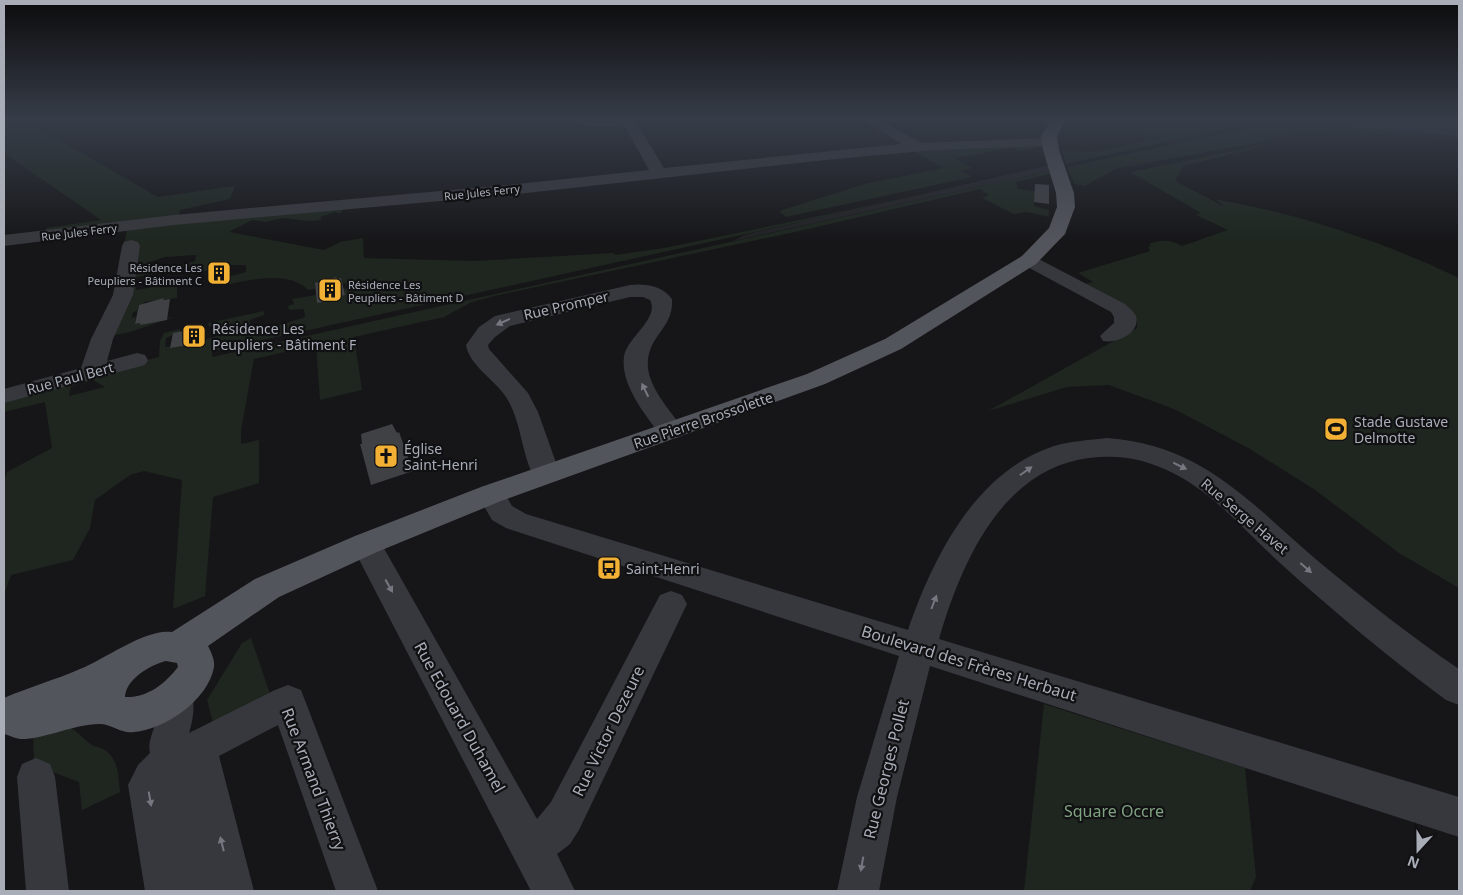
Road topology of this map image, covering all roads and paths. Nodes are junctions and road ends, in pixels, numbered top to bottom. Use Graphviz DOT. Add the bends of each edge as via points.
graph roads {
  1 [pos="651,160"];
  2 [pos="785,160"];
  3 [pos="1055,160"];
  4 [pos="658,172"];
  5 [pos="354,204"];
  6 [pos="279,219"];
  7 [pos="4,241"];
  8 [pos="131,246"];
  9 [pos="1029,260"];
  10 [pos="1111,336"];
  11 [pos="137,360"];
  12 [pos="92,371"];
  13 [pos="4,396"];
  14 [pos="672,431"];
  15 [pos="546,474"];
  16 [pos="491,494"];
  17 [pos="366,544"];
  18 [pos="671,604"];
  19 [pos="918,648"];
  20 [pos="188,653"];
  21 [pos="122,667"];
  22 [pos="1459,689"];
  23 [pos="176,697"];
  24 [pos="122,710"];
  25 [pos="4,717"];
  26 [pos="4,722"];
  27 [pos="179,751"];
  28 [pos="36,777"];
  29 [pos="1459,817"];
  30 [pos="531,847"];
  31 [pos="48,891"];
  32 [pos="166,891"];
  33 [pos="198,891"];
  34 [pos="233,891"];
  35 [pos="357,891"];
  36 [pos="554,891"];
  37 [pos="858,891"];
  1 -- 4 [label="street"];
  2 -- 4 [label="street, Rue Jules Ferry"];
  3 -- 9 [label="main road, Rue Pierre Brossolette" via="1066,207 1058,230"];
  4 -- 5 [label="street, Rue Jules Ferry"];
  5 -- 6 [label="street" via="346,216 322,222"];
  5 -- 7 [label="street, Rue Jules Ferry" via="134,224"];
  8 -- 12 [label="street" via="123,295 102,338"];
  9 -- 10 [label="street" via="1118,308 1125,316 1125,326"];
  9 -- 14 [label="main road, Rue Pierre Brossolette" via="875,354"];
  11 -- 12 [label="street, Rue Paul Bert"];
  12 -- 13 [label="street, Rue Paul Bert"];
  14 -- 15 [label="main road, Rue Pierre Brossolette"];
  14 -- 15 [label="street, Rue Promper, one-way" via="644,391 634,363 641,344 663,313 662,298 656,294 634,290 503,321 481,337 478,351 516,393 526,412"];
  15 -- 16 [label="main road, Rue Pierre Brossolette"];
  16 -- 17 [label="main road, Rue Pierre Brossolette"];
  16 -- 19 [label="street, Boulevard des Frères Herbaut" via="502,512 516,521"];
  17 -- 20 [label="main road, Rue Pierre Brossolette" via="267,588 241,606"];
  17 -- 30 [label="street, Rue Edouard Duhamel, one-way"];
  18 -- 30 [label="street, Rue Victor Dezeure" via="565,816 556,830"];
  19 -- 22 [label="street, Rue Serge Havet, one-way" via="941,583 959,549 979,516 1005,488 1035,465 1069,450 1116,447 1165,459 1204,480 1339,597"];
  19 -- 29 [label="street, Boulevard des Frères Herbaut"];
  19 -- 37 [label="street, Rue Georges Pollet, one-way" via="878,788"];
  20 -- 21 [label="main road" via="166,646 151,650"];
  20 -- 23 [label="main road" via="192,678"];
  21 -- 24 [label="main road" via="107,687 105,697"];
  21 -- 25 [label="main road" via="86,685 34,701"];
  23 -- 24 [label="main road" via="163,706"];
  23 -- 27 [label="street"];
  24 -- 26 [label="main road"];
  24 -- 27 [label="street"];
  27 -- 32 [label="street, Rue Armand Thierry, one-way" via="153,774 148,785"];
  27 -- 33 [label="street"];
  34 -- 27 [label="street, one-way"];
  27 -- 35 [label="street, Rue Armand Thierry" via="288,701"];
  28 -- 31 [label="street"];
  30 -- 36 [label="street, Rue Edouard Duhamel"];
}
